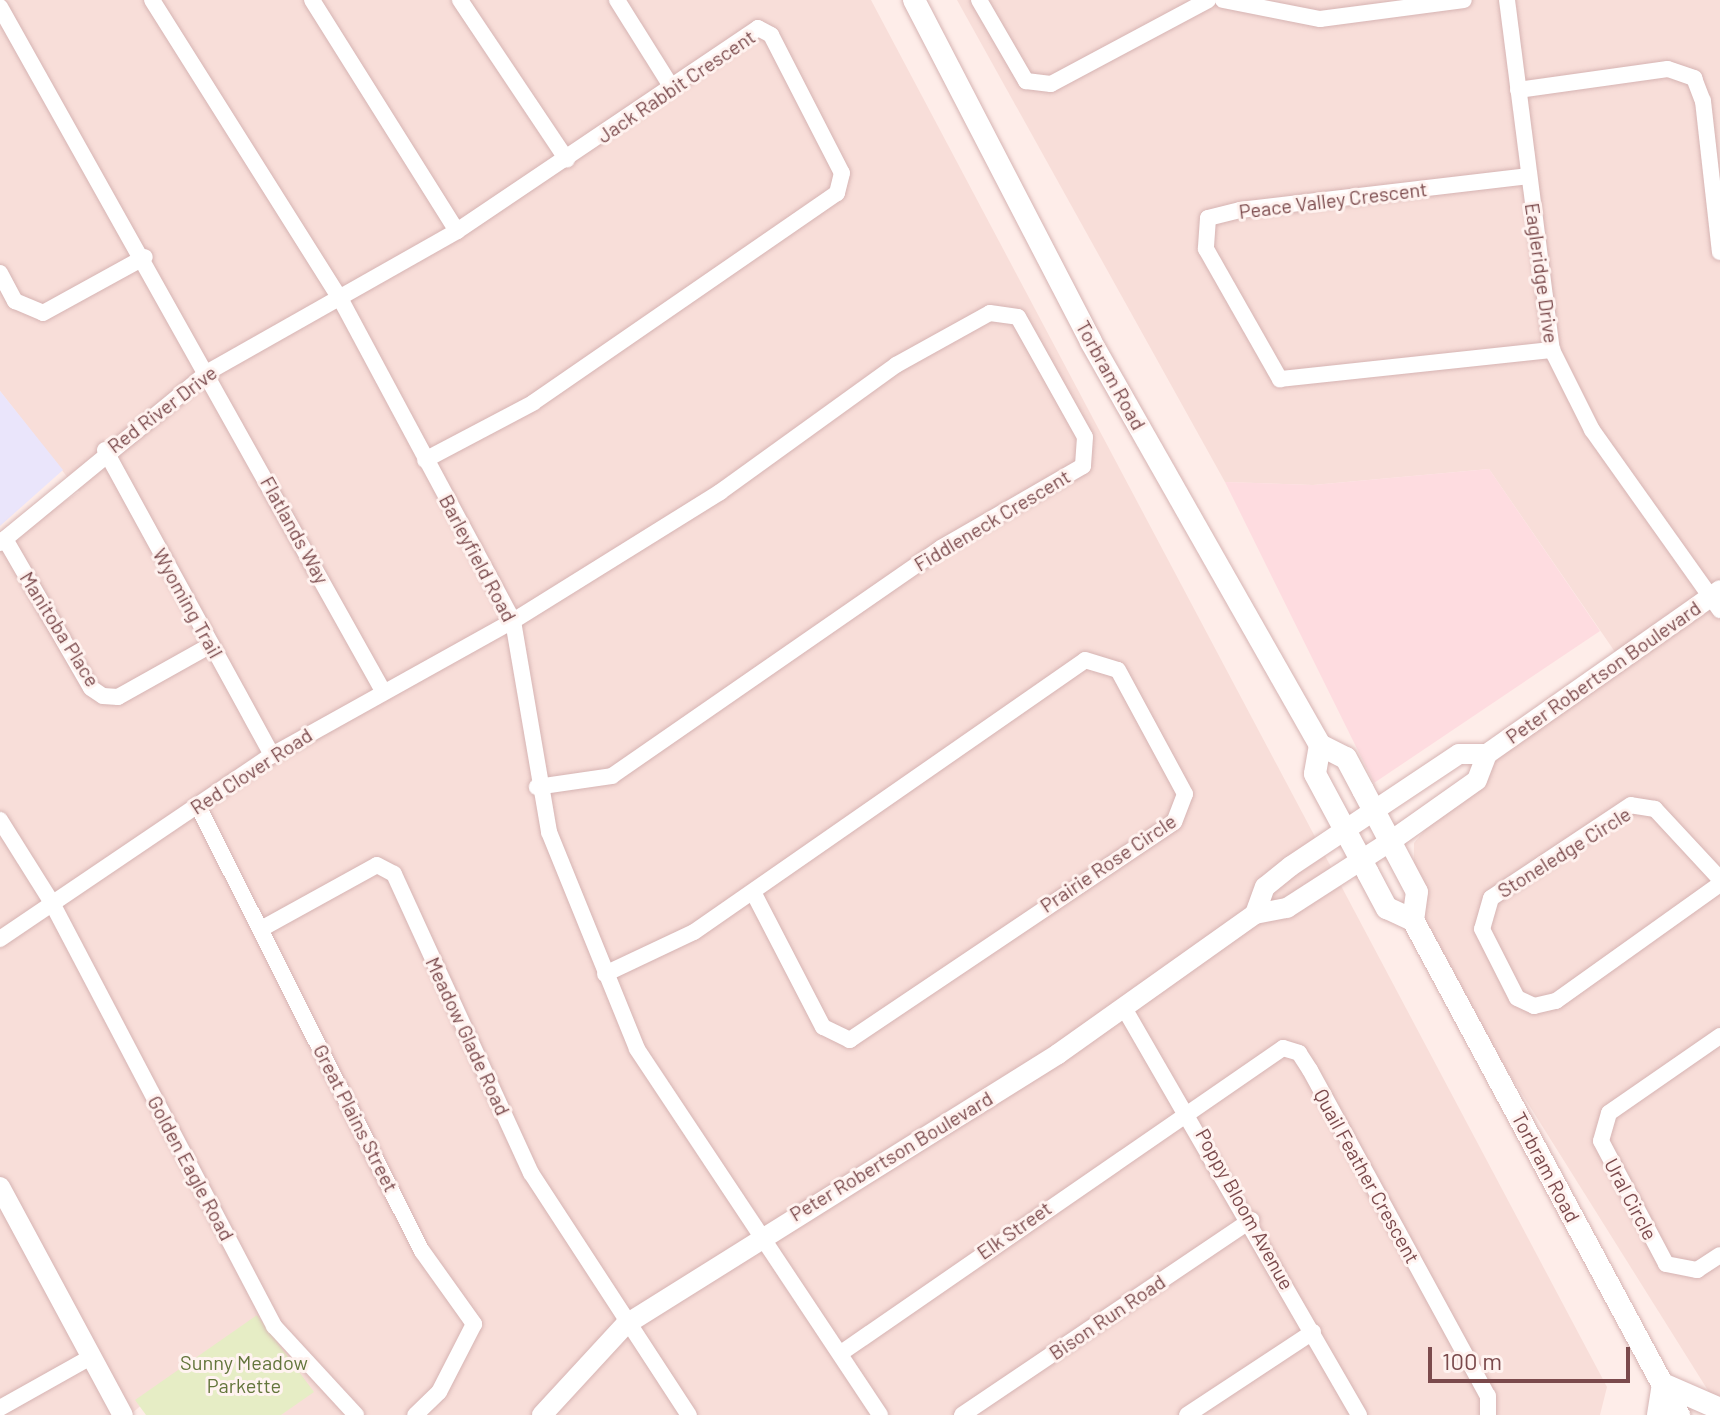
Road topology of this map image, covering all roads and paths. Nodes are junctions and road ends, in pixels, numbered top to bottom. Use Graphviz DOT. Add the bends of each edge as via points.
graph roads {
  1 [pos="152,0"];
  2 [pos="312,0"];
  3 [pos="460,0"];
  4 [pos="617,0"];
  5 [pos="914,0"];
  6 [pos="979,0"];
  7 [pos="1208,0"];
  8 [pos="1223,0"];
  9 [pos="1464,0"];
  10 [pos="1507,0"];
  11 [pos="0,7"];
  12 [pos="671,86"];
  13 [pos="1518,90"];
  14 [pos="567,160"];
  15 [pos="1529,176"];
  16 [pos="457,231"];
  17 [pos="1720,252"];
  18 [pos="145,257"];
  19 [pos="0,273"];
  20 [pos="341,300"];
  21 [pos="1552,350"];
  22 [pos="208,372"];
  23 [pos="105,450"];
  24 [pos="425,460"];
  25 [pos="2,541"];
  26 [pos="1717,599"];
  27 [pos="513,621"];
  28 [pos="211,645"];
  29 [pos="382,689"];
  30 [pos="1320,745"];
  31 [pos="1487,754"];
  32 [pos="272,755"];
  33 [pos="537,787"];
  34 [pos="198,806"];
  35 [pos="1376,813"];
  36 [pos="0,820"];
  37 [pos="1347,832"];
  38 [pos="1391,841"];
  39 [pos="1361,860"];
  40 [pos="1720,882"];
  41 [pos="753,892"];
  42 [pos="52,903"];
  43 [pos="1255,914"];
  44 [pos="1413,920"];
  45 [pos="261,929"];
  46 [pos="0,939"];
  47 [pos="605,974"];
  48 [pos="1124,1008"];
  49 [pos="1720,1036"];
  50 [pos="1187,1107"];
  51 [pos="0,1187"];
  52 [pos="1251,1220"];
  53 [pos="761,1234"];
  54 [pos="1720,1255"];
  55 [pos="625,1325"];
  56 [pos="1313,1332"];
  57 [pos="841,1353"];
  58 [pos="91,1357"];
  59 [pos="1663,1384"];
  60 [pos="0,1408"];
  61 [pos="1720,1409"];
  62 [pos="123,1415"];
  63 [pos="356,1415"];
  64 [pos="415,1415"];
  65 [pos="542,1415"];
  66 [pos="689,1415"];
  67 [pos="880,1415"];
  68 [pos="962,1415"];
  69 [pos="1187,1415"];
  70 [pos="1359,1415"];
  71 [pos="1488,1415"];
  72 [pos="1658,1415"];
  73 [pos="1679,1415"];
  1 -- 20 [label="street, Barleyfield Road"];
  2 -- 16 [label="street"];
  3 -- 14 [label="street"];
  4 -- 12 [label="street"];
  5 -- 30 [label="main road, Torbram Road" via="1091,342"];
  6 -- 7 [label="street" via="1026,81 1051,84"];
  8 -- 9 [label="street" via="1320,19"];
  10 -- 13 [label="street, Eagleridge Drive"];
  11 -- 18 [label="street, Flatlands Way"];
  12 -- 14 [label="street, Jack Rabbit Crescent"];
  12 -- 24 [label="street, Jack Rabbit Crescent" via="758,28 771,35 842,173 837,193 533,403"];
  13 -- 15 [label="street, Eagleridge Drive"];
  13 -- 17 [label="street" via="1668,69 1694,78 1703,101"];
  14 -- 16 [label="street, Jack Rabbit Crescent"];
  15 -- 21 [label="street, Eagleridge Drive"];
  15 -- 21 [label="street, Peace Valley Crescent" via="1240,210 1208,218 1206,249 1280,379"];
  16 -- 20 [label="street, Jack Rabbit Crescent"];
  18 -- 19 [label="street" via="43,313 15,301"];
  18 -- 22 [label="street, Flatlands Way"];
  20 -- 22 [label="street, Red River Drive"];
  20 -- 24 [label="street, Barleyfield Road"];
  21 -- 26 [label="street, Eagleridge Drive" via="1592,430"];
  22 -- 23 [label="street, Red River Drive"];
  22 -- 29 [label="street, Flatlands Way"];
  23 -- 25 [label="street, Red River Drive"];
  23 -- 28 [label="street, Wyoming Trail"];
  24 -- 27 [label="street, Barleyfield Road"];
  25 -- 28 [label="street, Manitoba Place" via="91,688 103,696 118,697"];
  26 -- 31 [label="street, Peter Robertson Boulevard"];
  27 -- 29 [label="street, Red Clover Road"];
  27 -- 33 [label="street, Barleyfield Road"];
  27 -- 33 [label="street, Fiddleneck Crescent" via="720,492 896,365 990,313 1018,317 1085,437 1083,466 941,548 612,776"];
  28 -- 32 [label="street, Wyoming Trail"];
  29 -- 32 [label="street, Red Clover Road"];
  30 -- 35 [label="main road, Torbram Road" via="1346,758"];
  30 -- 37 [label="main road, Torbram Road" via="1315,774"];
  31 -- 35 [label="street, Peter Robertson Boulevard" via="1459,754"];
  31 -- 38 [label="street, Peter Robertson Boulevard" via="1477,780"];
  32 -- 34 [label="street, Red Clover Road"];
  33 -- 47 [label="street, Barleyfield Road"];
  34 -- 42 [label="street, Red Clover Road"];
  34 -- 45 [label="street, Great Plains Street"];
  35 -- 37 [label="street, Peter Robertson Boulevard"];
  35 -- 38 [label="main road, Torbram Road"];
  36 -- 42 [label="street, Golden Eagle Road"];
  37 -- 39 [label="main road, Torbram Road"];
  37 -- 43 [label="street, Peter Robertson Boulevard" via="1265,887"];
  38 -- 39 [label="street, Peter Robertson Boulevard"];
  38 -- 44 [label="main road, Torbram Road" via="1417,892"];
  39 -- 43 [label="street, Peter Robertson Boulevard" via="1287,908"];
  39 -- 44 [label="main road, Torbram Road" via="1387,908"];
  40 -- 40 [label="street, Stoneledge Circle" via="1556,1001 1534,1006 1517,998 1482,929 1491,898 1631,805 1655,809"];
  41 -- 41 [label="street, Prairie Rose Circle" via="1085,660 1118,670 1185,794 1174,822 850,1040 823,1027"];
  41 -- 47 [label="street, Prairie Rose Circle" via="694,932"];
  42 -- 46 [label="street, Red Clover Road"];
  42 -- 63 [label="street, Golden Eagle Road" via="274,1326"];
  43 -- 48 [label="street, Peter Robertson Boulevard"];
  44 -- 59 [label="main road, Torbram Road"];
  45 -- 55 [label="street, Meadow Glade Road" via="377,865 394,874 531,1173"];
  45 -- 64 [label="street, Great Plains Street" via="422,1251 474,1324 439,1392"];
  47 -- 53 [label="street, Barleyfield Road" via="637,1049"];
  48 -- 50 [label="street, Poppy Bloom Avenue"];
  48 -- 53 [label="street, Peter Robertson Boulevard"];
  49 -- 54 [label="street, Ural Circle" via="1609,1113 1601,1141 1666,1264 1697,1270"];
  50 -- 52 [label="street, Poppy Bloom Avenue"];
  50 -- 57 [label="street, Elk Street"];
  50 -- 71 [label="street, Quail Feather Crescent" via="1267,1053 1299,1053 1488,1396"];
  51 -- 58 [label="street"];
  52 -- 56 [label="street, Poppy Bloom Avenue"];
  52 -- 68 [label="street, Bison Run Road"];
  53 -- 55 [label="street, Peter Robertson Boulevard"];
  53 -- 57 [label="street, Barleyfield Road"];
  55 -- 65 [label="street, Peter Robertson Boulevard"];
  55 -- 66 [label="street"];
  56 -- 69 [label="street"];
  56 -- 70 [label="street, Poppy Bloom Avenue"];
  57 -- 67 [label="street, Barleyfield Road"];
  58 -- 60 [label="street"];
  58 -- 62 [label="street"];
  59 -- 61 [label="main road"];
  59 -- 72 [label="main road"];
  59 -- 73 [label="main road, Torbram Road"];
}
